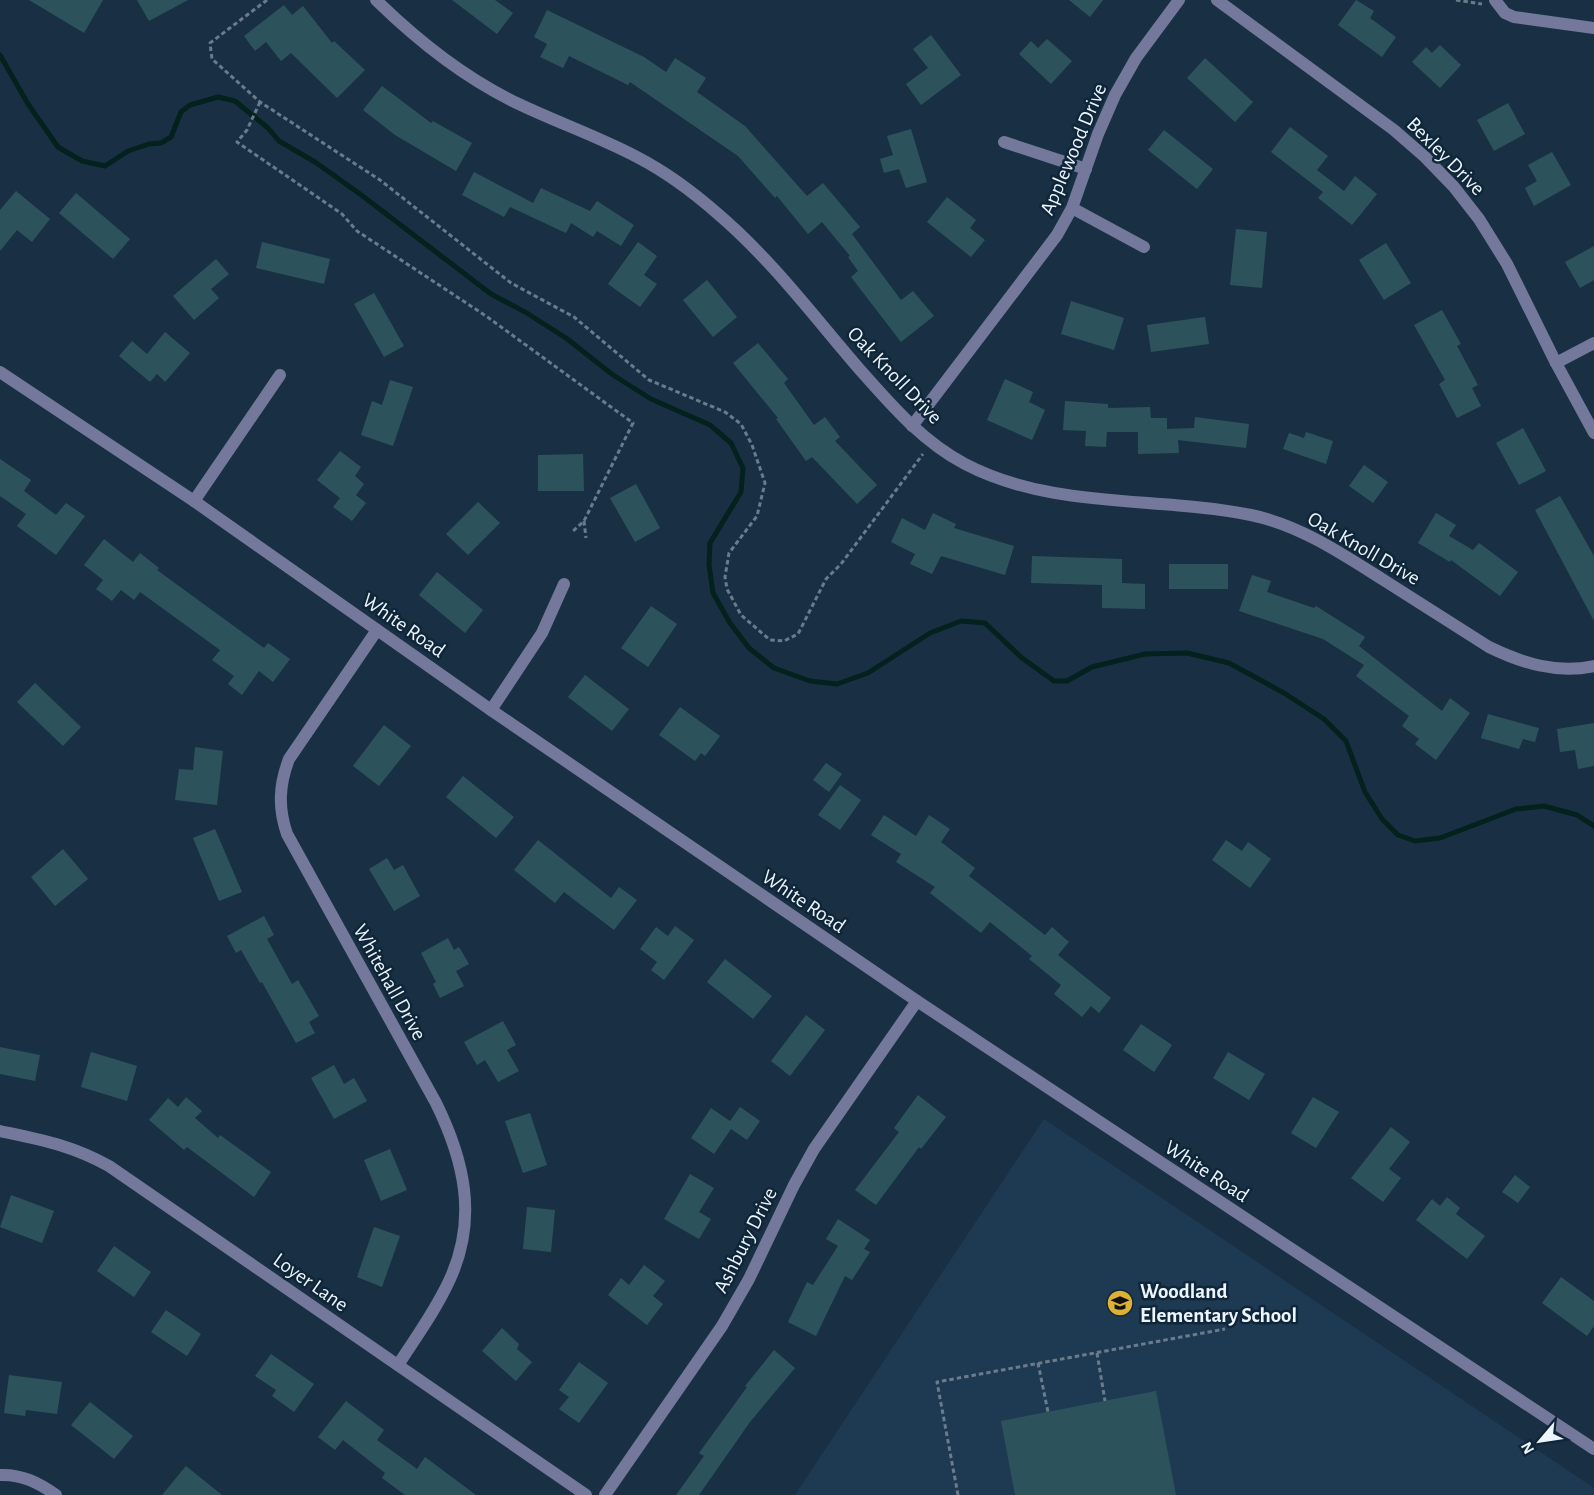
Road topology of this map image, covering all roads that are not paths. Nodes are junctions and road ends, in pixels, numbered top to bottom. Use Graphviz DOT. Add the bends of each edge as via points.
graph roads {
  1 [pos="376,0"];
  2 [pos="1179,0"];
  3 [pos="1216,0"];
  4 [pos="1491,2"];
  5 [pos="1594,28"];
  6 [pos="1005,142"];
  7 [pos="1086,169"];
  8 [pos="1072,208"];
  9 [pos="1144,247"];
  10 [pos="1594,343"];
  11 [pos="1556,363"];
  12 [pos="0,372"];
  13 [pos="280,375"];
  14 [pos="912,426"];
  15 [pos="1594,433"];
  16 [pos="194,501"];
  17 [pos="564,585"];
  18 [pos="377,630"];
  19 [pos="1594,666"];
  20 [pos="491,710"];
  21 [pos="916,1001"];
  22 [pos="0,1131"];
  23 [pos="398,1365"];
  24 [pos="1594,1449"];
  25 [pos="0,1475"];
  26 [pos="56,1495"];
  27 [pos="586,1495"];
  28 [pos="605,1495"];
  1 -- 14 [label="street, Oak Knoll Drive" via="408,30 482,85 637,157 701,199 762,257"];
  2 -- 7 [label="street, Applewood Drive" via="1120,86"];
  3 -- 11 [label="street, Bexley Drive" via="1394,130 1454,187 1507,264"];
  4 -- 5 [label="street" via="1514,17"];
  6 -- 7 [label="street"];
  7 -- 8 [label="street, Applewood Drive"];
  8 -- 9 [label="street"];
  8 -- 14 [label="street, Applewood Drive" via="1057,235"];
  10 -- 11 [label="street"];
  11 -- 15 [label="street, Bexley Drive"];
  12 -- 16 [label="street, White Road"];
  13 -- 16 [label="street"];
  14 -- 19 [label="street, Oak Knoll Drive" via="941,450 1004,482 1059,495 1211,509 1281,523 1338,551 1489,647 1515,659 1557,669"];
  16 -- 18 [label="street, White Road"];
  17 -- 20 [label="street" via="543,633"];
  18 -- 20 [label="street, White Road"];
  18 -- 23 [label="street, Whitehall Drive" via="289,759 280,804 287,834 436,1103 460,1161 465,1217 458,1258 438,1304"];
  20 -- 21 [label="street, White Road"];
  21 -- 24 [label="street, White Road"];
  21 -- 28 [label="street, Ashbury Drive" via="814,1149 722,1326"];
  22 -- 23 [label="street, Loyer Lane" via="56,1143 109,1166"];
  23 -- 27 [label="street, Loyer Lane"];
  25 -- 26 [label="street" via="34,1481"];
}
